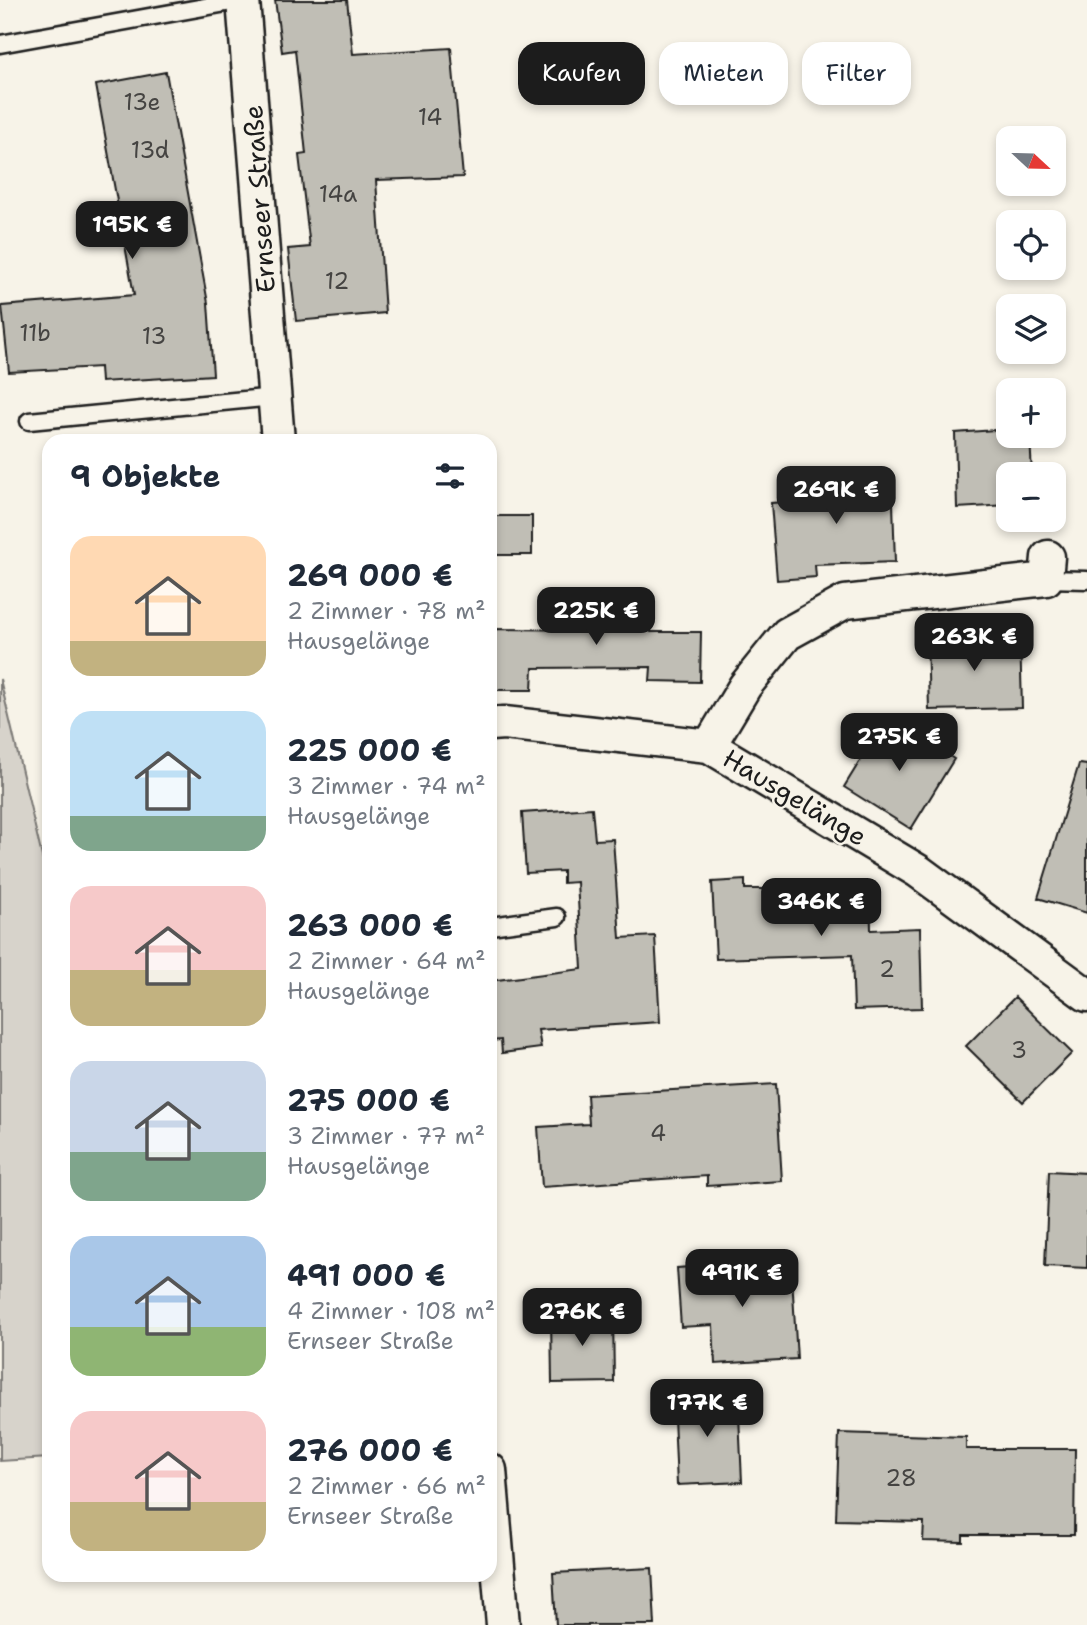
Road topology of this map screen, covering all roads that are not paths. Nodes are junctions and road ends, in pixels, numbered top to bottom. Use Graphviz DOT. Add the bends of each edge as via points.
graph roads {
  1 [pos="243,0"];
  2 [pos="0,44"];
  3 [pos="274,397"];
  4 [pos="29,421"];
  5 [pos="277,434"];
  6 [pos="1047,568"];
  7 [pos="1087,580"];
  8 [pos="497,724"];
  9 [pos="709,746"];
  10 [pos="557,917"];
  11 [pos="497,925"];
  12 [pos="1087,995"];
  13 [pos="497,1553"];
  14 [pos="503,1625"];
  1 -- 2 [label="lane, Ernseer Straße"];
  1 -- 3 [label="street, Ernseer Straße"];
  3 -- 4 [label="lane"];
  3 -- 5 [label="street, Ernseer Straße"];
  6 -- 7 [label="lane"];
  6 -- 9 [label="street, Hausgelänge" via="845,602 787,634 745,686"];
  8 -- 9 [label="street, Hausgelänge"];
  9 -- 12 [label="street, Hausgelänge" via="918,871"];
  10 -- 11 [label="lane"];
  13 -- 14 [label="street"];
}
